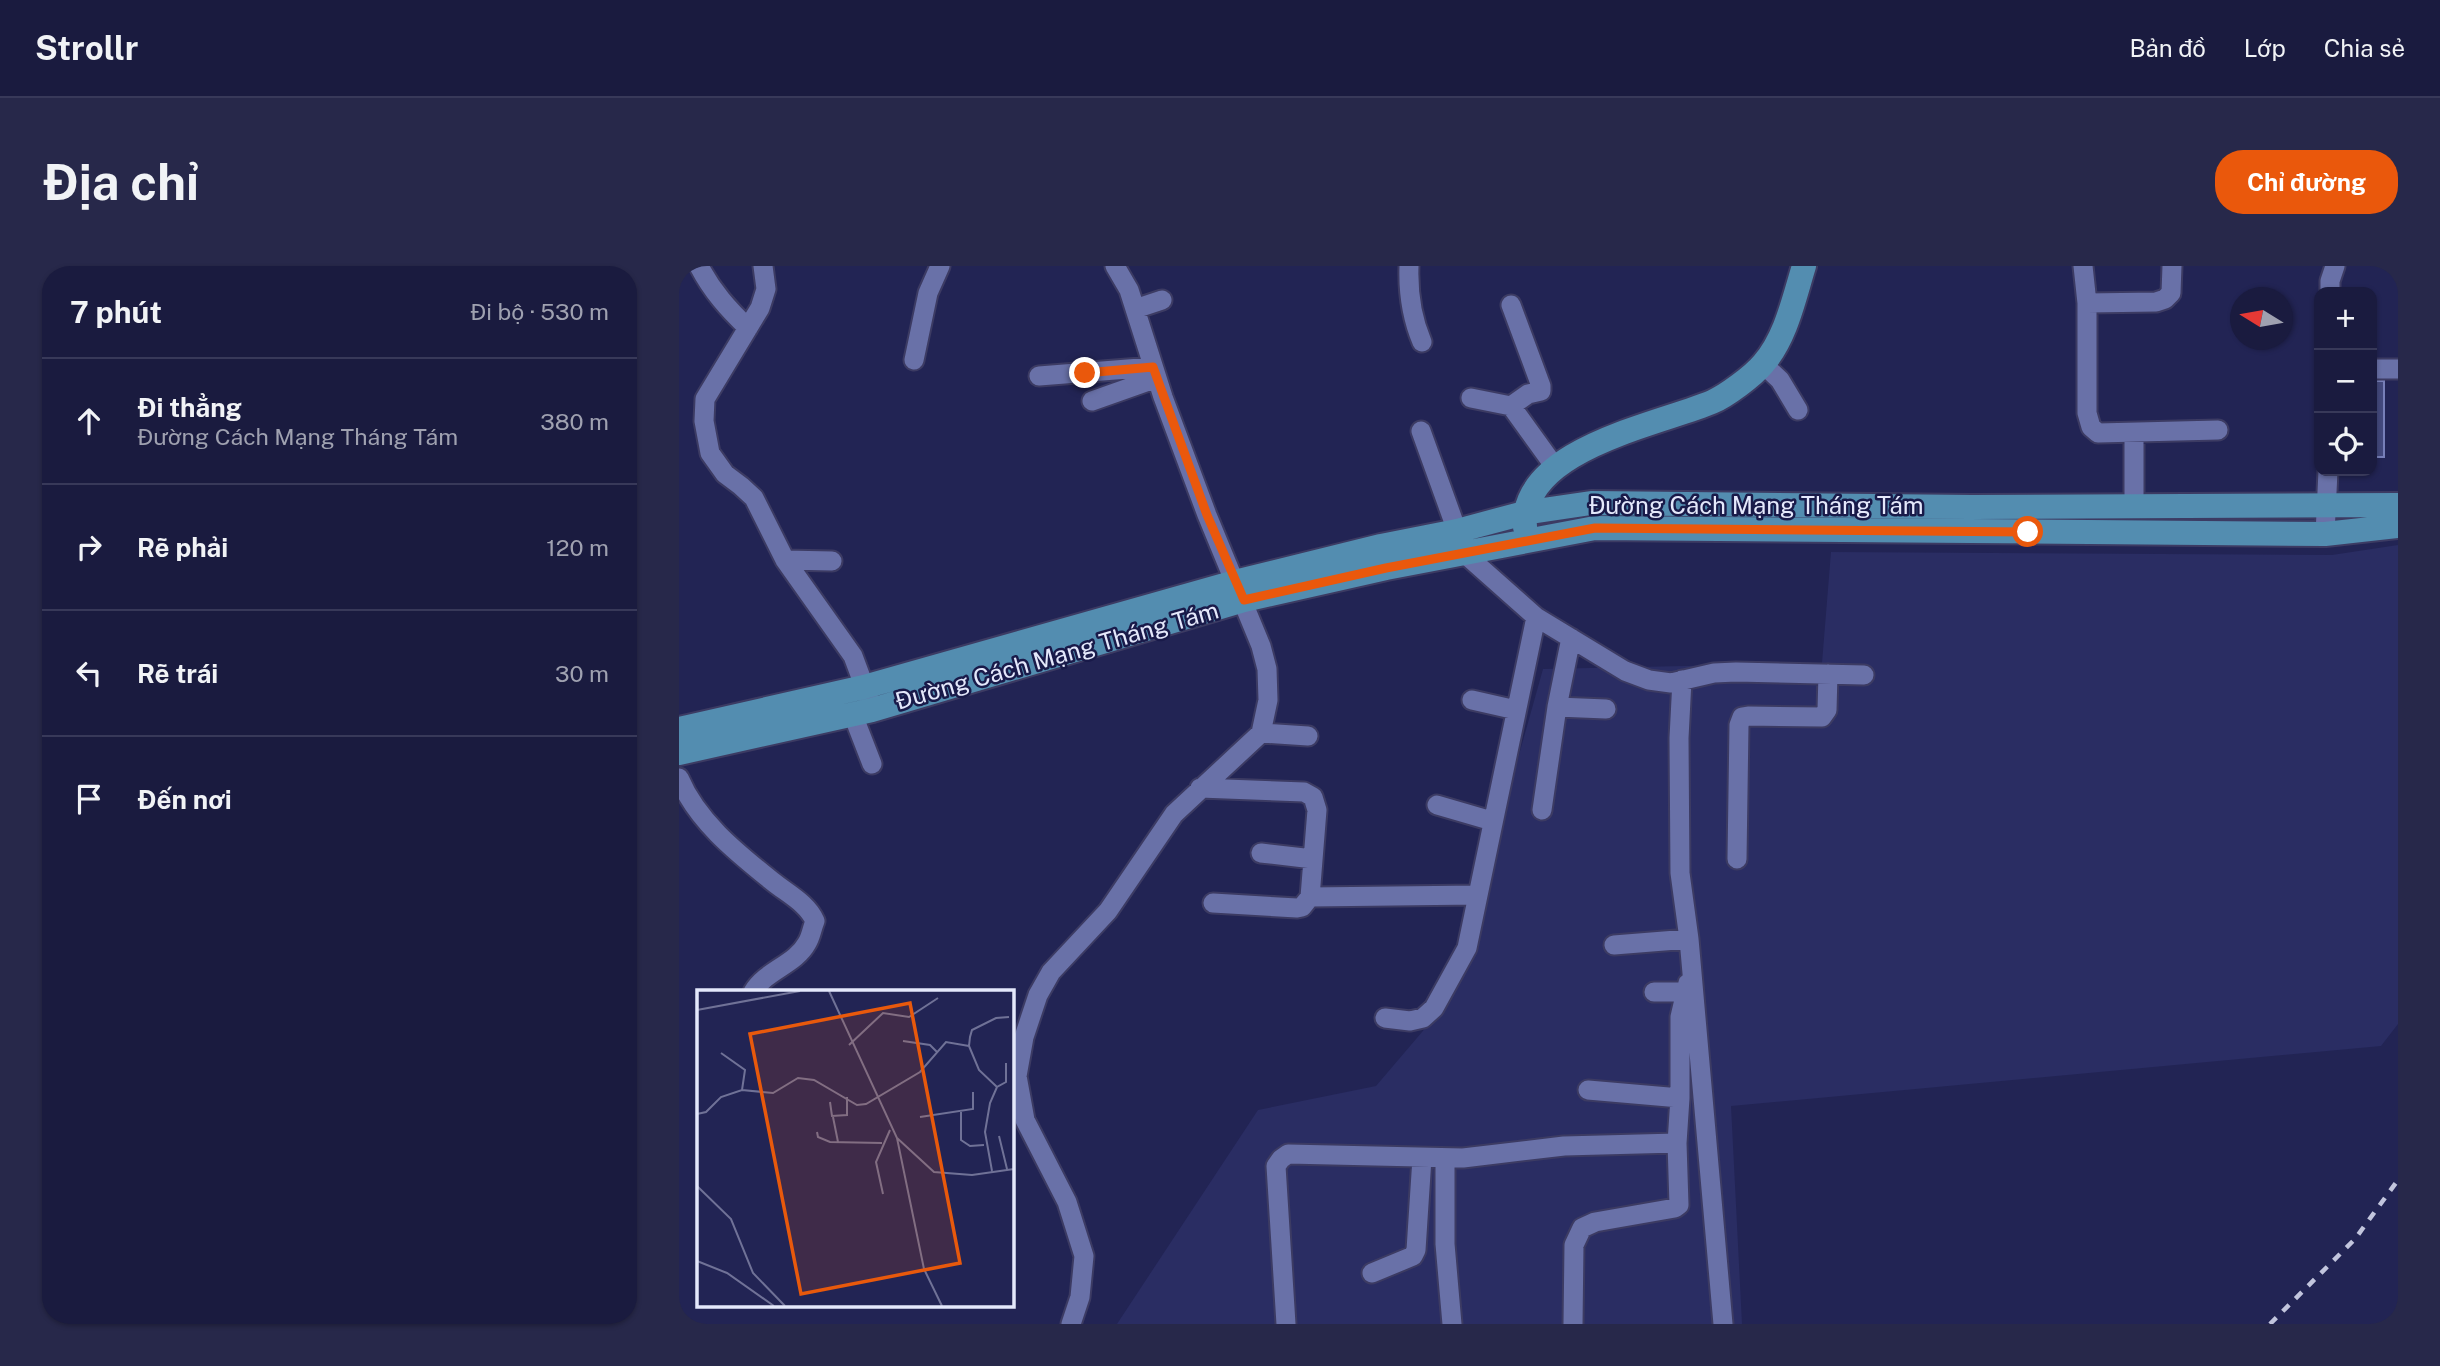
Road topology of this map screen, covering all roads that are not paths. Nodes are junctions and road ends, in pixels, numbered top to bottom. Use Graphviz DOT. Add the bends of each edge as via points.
graph roads {
  1 [pos="699,266"];
  2 [pos="763,266"];
  3 [pos="940,266"];
  4 [pos="1409,266"];
  5 [pos="1804,266"];
  6 [pos="2083,266"];
  7 [pos="2172,266"];
  8 [pos="2335,266"];
  9 [pos="1119,268"];
  10 [pos="2330,287"];
  11 [pos="1162,300"];
  12 [pos="2087,303"];
  13 [pos="1511,304"];
  14 [pos="1135,309"];
  15 [pos="748,328"];
  16 [pos="1422,342"];
  17 [pos="913,359"];
  18 [pos="1763,364"];
  19 [pos="2377,369"];
  20 [pos="2398,369"];
  21 [pos="1155,373"];
  22 [pos="1039,376"];
  23 [pos="1471,398"];
  24 [pos="1092,401"];
  25 [pos="1511,407"];
  26 [pos="1798,410"];
  27 [pos="2218,430"];
  28 [pos="1421,431"];
  29 [pos="2134,433"];
  30 [pos="1555,467"];
  31 [pos="2327,476"];
  32 [pos="2398,505"];
  33 [pos="2134,506"];
  34 [pos="2326,506"];
  35 [pos="1524,513"];
  36 [pos="2398,526"];
  37 [pos="2325,534"];
  38 [pos="1526,541"];
  39 [pos="1461,542"];
  40 [pos="785,560"];
  41 [pos="832,561"];
  42 [pos="1239,591"];
  43 [pos="1536,617"];
  44 [pos="1571,638"];
  45 [pos="1828,674"];
  46 [pos="1864,675"];
  47 [pos="1682,680"];
  48 [pos="1472,701"];
  49 [pos="863,704"];
  50 [pos="1557,707"];
  51 [pos="1606,709"];
  52 [pos="1516,710"];
  53 [pos="679,729"];
  54 [pos="1261,733"];
  55 [pos="711,734"];
  56 [pos="1308,736"];
  57 [pos="679,753"];
  58 [pos="873,764"];
  59 [pos="679,778"];
  60 [pos="1200,788"];
  61 [pos="1437,805"];
  62 [pos="1542,810"];
  63 [pos="1492,821"];
  64 [pos="1261,853"];
  65 [pos="1313,859"];
  66 [pos="1737,859"];
  67 [pos="1477,895"];
  68 [pos="1310,897"];
  69 [pos="1213,903"];
  70 [pos="1689,939"];
  71 [pos="1614,945"];
  72 [pos="1692,973"];
  73 [pos="755,990"];
  74 [pos="1654,992"];
  75 [pos="1685,992"];
  76 [pos="1385,1018"];
  77 [pos="1588,1090"];
  78 [pos="1680,1098"];
  79 [pos="1678,1143"];
  80 [pos="1422,1158"];
  81 [pos="1445,1158"];
  82 [pos="1708,1166"];
  83 [pos="1679,1172"];
  84 [pos="1372,1273"];
  85 [pos="1071,1324"];
  86 [pos="1286,1324"];
  87 [pos="1452,1324"];
  88 [pos="1573,1324"];
  89 [pos="1723,1324"];
  1 -- 15 [label="street" via="724,304"];
  2 -- 15 [label="street" via="766,289"];
  3 -- 17 [label="street" via="928,293"];
  4 -- 16 [label="street" via="1413,321"];
  5 -- 18 [label="main road" via="1786,323"];
  6 -- 12 [label="street"];
  7 -- 12 [label="street" via="2171,293 2165,299"];
  8 -- 10 [label="street"];
  9 -- 14 [label="street"];
  11 -- 14 [label="street"];
  12 -- 29 [label="street" via="2087,413 2091,427 2098,433"];
  13 -- 25 [label="street" via="1541,391"];
  14 -- 21 [label="street"];
  15 -- 40 [label="street" via="705,399 704,421 710,453 725,474 754,498"];
  18 -- 26 [label="street" via="1780,380"];
  18 -- 30 [label="main road" via="1715,401 1589,447"];
  19 -- 20 [label="street"];
  21 -- 22 [label="street"];
  21 -- 24 [label="street"];
  21 -- 42 [label="street"];
  23 -- 25 [label="street"];
  25 -- 30 [label="street"];
  27 -- 29 [label="street"];
  28 -- 39 [label="street"];
  29 -- 33 [label="street"];
  30 -- 35 [label="main road" via="1531,495"];
  31 -- 34 [label="street"];
  32 -- 34 [label="main road, Đường Cách Mạng Tháng Tám"];
  33 -- 34 [label="main road, Đường Cách Mạng Tháng Tám"];
  33 -- 35 [label="main road, Đường Cách Mạng Tháng Tám" via="1591,503"];
  34 -- 37 [label="street"];
  35 -- 38 [label="main road"];
  35 -- 39 [label="main road, Đường Cách Mạng Tháng Tám"];
  36 -- 37 [label="main road, Đường Cách Mạng Tháng Tám"];
  37 -- 38 [label="main road, Đường Cách Mạng Tháng Tám" via="1595,528"];
  38 -- 39 [label="main road, Đường Cách Mạng Tháng Tám"];
  39 -- 42 [label="main road, Đường Cách Mạng Tháng Tám"];
  39 -- 43 [label="street"];
  40 -- 41 [label="street"];
  40 -- 49 [label="street" via="853,656"];
  42 -- 49 [label="main road, Đường Cách Mạng Tháng Tám"];
  42 -- 54 [label="street" via="1267,669 1268,700"];
  43 -- 44 [label="street"];
  43 -- 52 [label="street"];
  44 -- 47 [label="street" via="1625,671 1649,680"];
  44 -- 50 [label="street"];
  45 -- 46 [label="street"];
  45 -- 47 [label="street" via="1714,673"];
  45 -- 66 [label="street" via="1827,710 1822,717 1742,717"];
  47 -- 70 [label="street" via="1680,873"];
  48 -- 52 [label="street"];
  49 -- 55 [label="main road, Đường Cách Mạng Tháng Tám"];
  49 -- 58 [label="street"];
  50 -- 51 [label="street"];
  50 -- 62 [label="street"];
  52 -- 63 [label="street"];
  53 -- 55 [label="main road, Đường Cách Mạng Tháng Tám"];
  54 -- 56 [label="street"];
  54 -- 60 [label="street"];
  55 -- 57 [label="main road, Đường Cách Mạng Tháng Tám"];
  59 -- 73 [label="street" via="702,817 750,863 810,909 815,921 807,944"];
  60 -- 65 [label="street" via="1304,792 1313,797 1317,810"];
  60 -- 85 [label="street" via="1174,814 1108,911 1051,972 1024,1037 1017,1076 1025,1120 1067,1202 1084,1256 1080,1297"];
  61 -- 63 [label="street"];
  63 -- 67 [label="street"];
  64 -- 65 [label="street"];
  65 -- 68 [label="street"];
  67 -- 68 [label="street"];
  67 -- 76 [label="street" via="1467,948 1434,1008 1411,1021"];
  68 -- 69 [label="street" via="1297,908"];
  70 -- 71 [label="street"];
  70 -- 72 [label="street"];
  72 -- 75 [label="street"];
  72 -- 82 [label="street"];
  74 -- 75 [label="street"];
  75 -- 78 [label="street" via="1680,1017"];
  77 -- 78 [label="street"];
  78 -- 79 [label="street"];
  79 -- 81 [label="street" via="1564,1146"];
  79 -- 83 [label="street"];
  80 -- 81 [label="street"];
  80 -- 84 [label="street" via="1416,1250 1413,1256"];
  80 -- 86 [label="street" via="1288,1154 1281,1159 1276,1167"];
  81 -- 87 [label="street" via="1445,1244"];
  82 -- 83 [label="street"];
  82 -- 89 [label="street"];
  83 -- 88 [label="street" via="1681,1199 1675,1208 1582,1228 1574,1245"];
}
